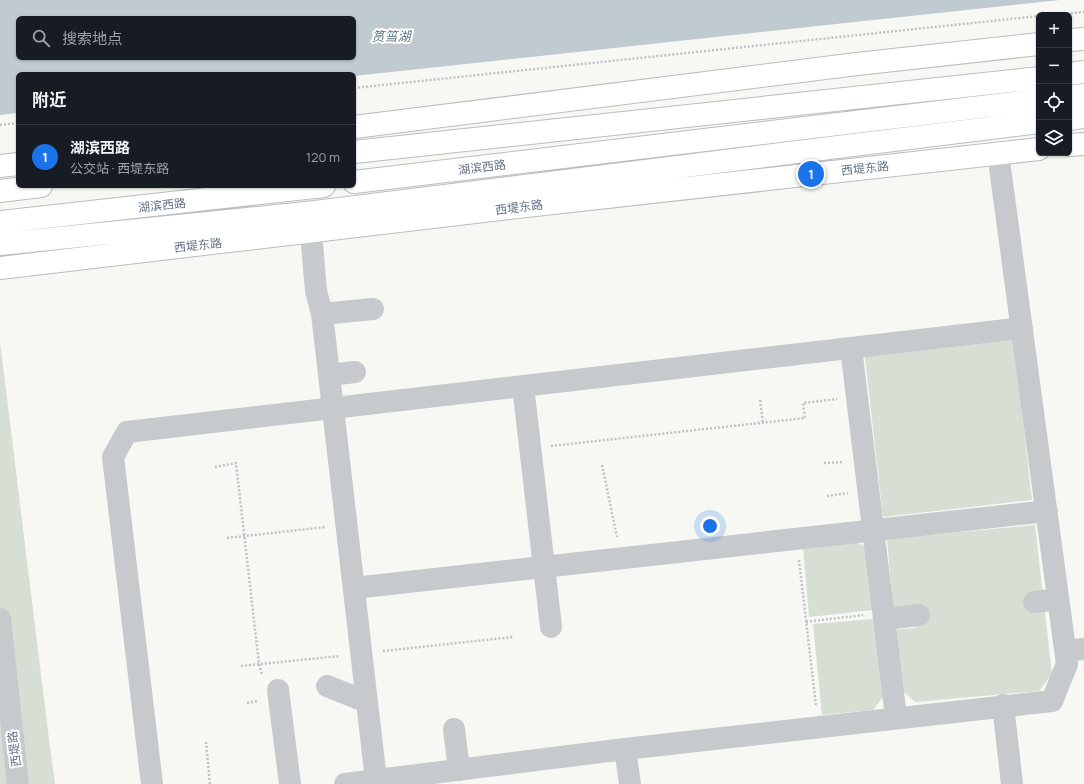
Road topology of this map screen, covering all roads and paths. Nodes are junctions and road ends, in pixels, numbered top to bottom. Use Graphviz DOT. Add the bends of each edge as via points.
graph roads {
  1 [pos="1084,12"];
  2 [pos="1072,13"];
  3 [pos="1036,16"];
  4 [pos="1084,39"];
  5 [pos="1072,40"];
  6 [pos="1036,44"];
  7 [pos="1084,72"];
  8 [pos="1072,74"];
  9 [pos="1036,78"];
  10 [pos="356,88"];
  11 [pos="1084,95"];
  12 [pos="1072,96"];
  13 [pos="1036,100"];
  14 [pos="946,111"];
  15 [pos="1084,117"];
  16 [pos="1072,119"];
  17 [pos="1036,122"];
  18 [pos="16,123"];
  19 [pos="0,125"];
  20 [pos="356,127"];
  21 [pos="1001,127"];
  22 [pos="1084,144"];
  23 [pos="1072,145"];
  24 [pos="1036,149"];
  25 [pos="356,152"];
  26 [pos="998,153"];
  27 [pos="16,164"];
  28 [pos="0,166"];
  29 [pos="356,182"];
  30 [pos="20,188"];
  31 [pos="306,188"];
  32 [pos="0,190"];
  33 [pos="0,222"];
  34 [pos="311,232"];
  35 [pos="0,244"];
  36 [pos="0,268"];
  37 [pos="373,309"];
  38 [pos="322,314"];
  39 [pos="1022,328"];
  40 [pos="851,348"];
  41 [pos="355,372"];
  42 [pos="329,375"];
  43 [pos="523,386"];
  44 [pos="858,397"];
  45 [pos="760,400"];
  46 [pos="332,408"];
  47 [pos="763,423"];
  48 [pos="531,448"];
  49 [pos="602,465"];
  50 [pos="215,467"];
  51 [pos="1047,511"];
  52 [pos="346,524"];
  53 [pos="874,529"];
  54 [pos="244,537"];
  55 [pos="227,538"];
  56 [pos="796,538"];
  57 [pos="621,557"];
  58 [pos="545,566"];
  59 [pos="354,588"];
  60 [pos="1058,599"];
  61 [pos="1034,602"];
  62 [pos="919,615"];
  63 [pos="884,616"];
  64 [pos="0,618"];
  65 [pos="806,622"];
  66 [pos="551,627"];
  67 [pos="1075,650"];
  68 [pos="270,684"];
  69 [pos="327,686"];
  70 [pos="367,702"];
  71 [pos="1003,705"];
  72 [pos="896,718"];
  73 [pos="818,726"];
  74 [pos="454,729"];
  75 [pos="206,742"];
  76 [pos="625,749"];
  77 [pos="459,770"];
  78 [pos="482,776"];
  79 [pos="376,780"];
  80 [pos="18,784"];
  81 [pos="152,784"];
  82 [pos="210,784"];
  83 [pos="290,784"];
  84 [pos="345,784"];
  85 [pos="630,784"];
  86 [pos="1012,784"];
  1 -- 2 [label="path"];
  3 -- 10 [label="path"];
  4 -- 5 [label="main road"];
  6 -- 20 [label="main road" via="857,64"];
  7 -- 8 [label="main road"];
  9 -- 25 [label="main road"];
  11 -- 12 [label="main road"];
  13 -- 14 [label="main road, 湖滨西路"];
  14 -- 21 [label="main road"];
  14 -- 29 [label="main road, 湖滨西路"];
  15 -- 16 [label="main road"];
  17 -- 21 [label="main road"];
  18 -- 19 [label="path"];
  21 -- 35 [label="main road" via="315,212"];
  22 -- 23 [label="main road"];
  24 -- 26 [label="main road, 西堤东路"];
  26 -- 34 [label="main road, 西堤东路"];
  26 -- 39 [label="street"];
  27 -- 28 [label="main road"];
  30 -- 32 [label="main road"];
  31 -- 33 [label="main road, 湖滨西路"];
  34 -- 36 [label="main road, 西堤东路"];
  34 -- 38 [label="street" via="316,291"];
  37 -- 38 [label="street"];
  38 -- 42 [label="street"];
  39 -- 40 [label="street"];
  39 -- 51 [label="street"];
  40 -- 43 [label="street"];
  40 -- 44 [label="street"];
  41 -- 42 [label="street"];
  42 -- 46 [label="street"];
  43 -- 46 [label="street"];
  43 -- 48 [label="street"];
  44 -- 47 [label="path" via="803,403 805,418"];
  44 -- 53 [label="street"];
  45 -- 47 [label="path"];
  46 -- 52 [label="street"];
  46 -- 81 [label="street" via="127,432 113,457"];
  47 -- 48 [label="path"];
  48 -- 58 [label="street"];
  49 -- 57 [label="path"];
  50 -- 54 [label="path" via="236,463"];
  51 -- 53 [label="street"];
  51 -- 60 [label="street"];
  52 -- 54 [label="path"];
  52 -- 59 [label="street"];
  53 -- 56 [label="street"];
  53 -- 63 [label="street"];
  54 -- 55 [label="path"];
  54 -- 68 [label="path" via="259,664"];
  56 -- 57 [label="street"];
  56 -- 65 [label="path"];
  57 -- 58 [label="street"];
  58 -- 59 [label="street"];
  58 -- 66 [label="street"];
  59 -- 70 [label="street"];
  60 -- 61 [label="street"];
  60 -- 67 [label="street"];
  62 -- 63 [label="street"];
  63 -- 65 [label="path"];
  63 -- 72 [label="street"];
  64 -- 80 [label="street, 西堤路"];
  65 -- 73 [label="path"];
  67 -- 71 [label="street" via="1052,701"];
  68 -- 83 [label="street"];
  69 -- 70 [label="street"];
  70 -- 79 [label="street"];
  71 -- 72 [label="street"];
  71 -- 86 [label="street"];
  72 -- 73 [label="street"];
  73 -- 76 [label="street"];
  74 -- 77 [label="street"];
  75 -- 82 [label="path"];
  76 -- 78 [label="street"];
  76 -- 85 [label="street"];
  77 -- 78 [label="street"];
  77 -- 79 [label="street"];
  79 -- 84 [label="street"];
}
